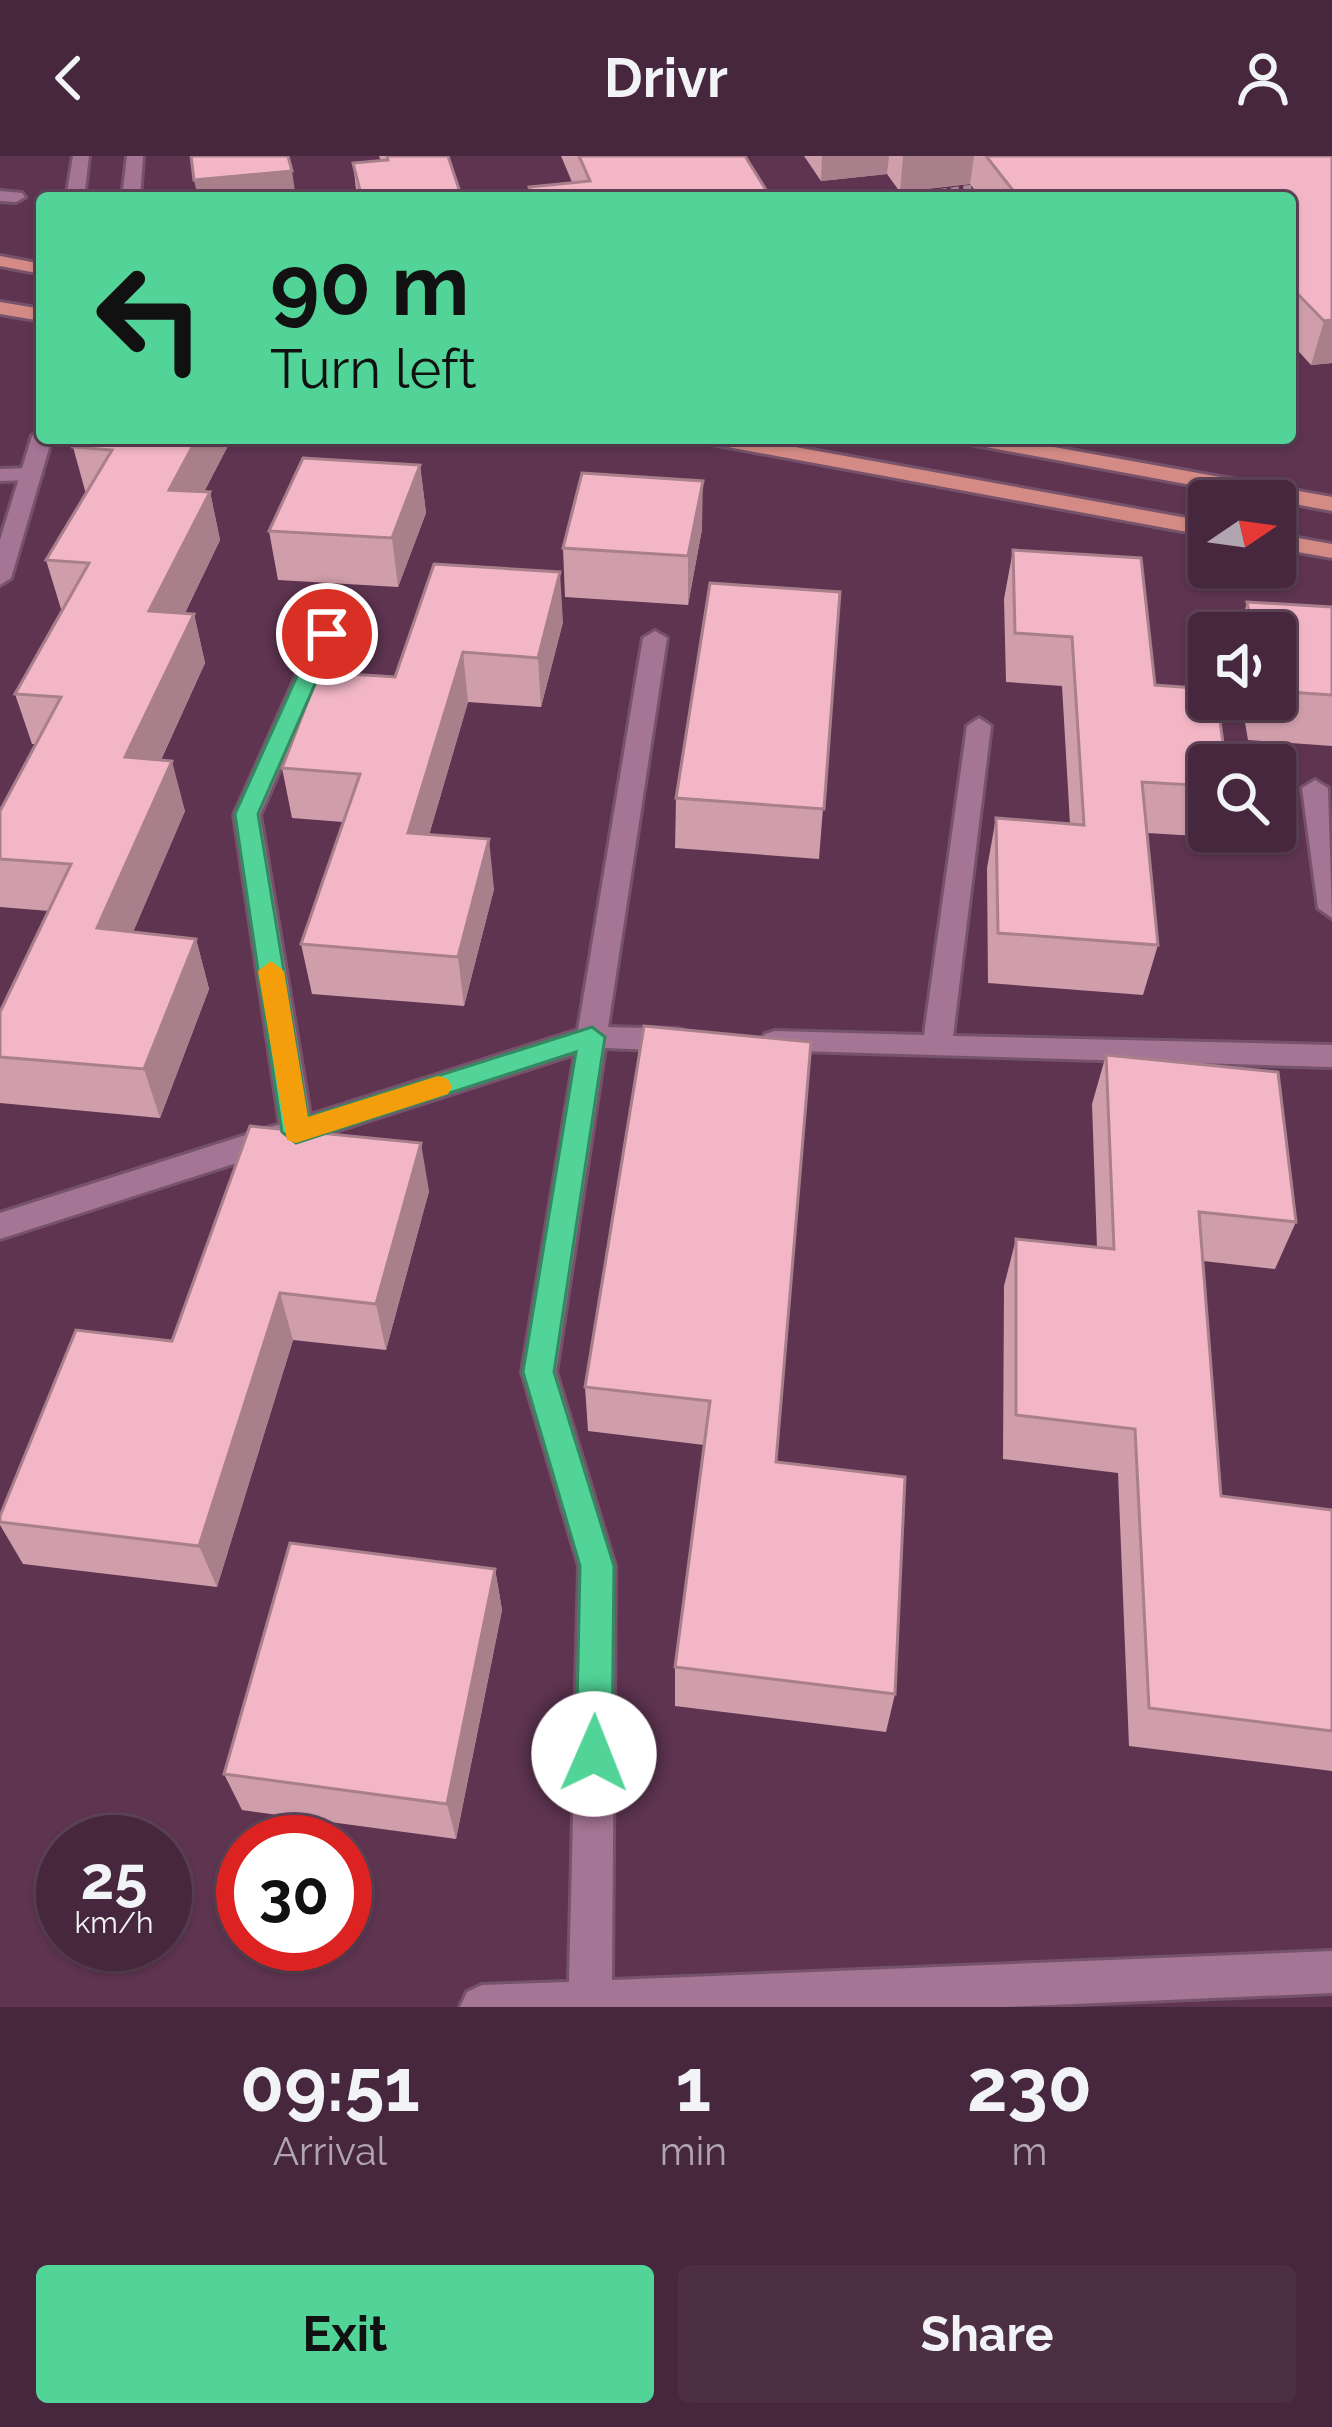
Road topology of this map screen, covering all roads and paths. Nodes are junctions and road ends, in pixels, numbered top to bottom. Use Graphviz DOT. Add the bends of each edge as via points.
graph roads {
  1 [pos="81,156"];
  2 [pos="135,156"];
  3 [pos="988,185"];
  4 [pos="76,192"];
  5 [pos="132,192"];
  6 [pos="935,192"];
  7 [pos="0,261"];
  8 [pos="36,268"];
  9 [pos="0,308"];
  10 [pos="36,314"];
  11 [pos="40,444"];
  12 [pos="745,444"];
  13 [pos="1003,444"];
  14 [pos="31,474"];
  15 [pos="0,475"];
  16 [pos="1332,504"];
  17 [pos="1188,525"];
  18 [pos="1296,545"];
  19 [pos="1332,551"];
  20 [pos="0,578"];
  21 [pos="327,634"];
  22 [pos="655,638"];
  23 [pos="979,726"];
  24 [pos="1315,788"];
  25 [pos="1332,908"];
  26 [pos="592,1037"];
  27 [pos="707,1040"];
  28 [pos="753,1042"];
  29 [pos="937,1046"];
  30 [pos="1332,1056"];
  31 [pos="296,1132"];
  32 [pos="0,1226"];
  33 [pos="1332,1972"];
  34 [pos="590,2002"];
  35 [pos="482,2007"];
  1 -- 4 [label="street"];
  2 -- 5 [label="street"];
  3 -- 6 [label="path"];
  7 -- 8 [label="main road"];
  9 -- 10 [label="main road"];
  11 -- 14 [label="street"];
  12 -- 17 [label="main road"];
  13 -- 16 [label="main road"];
  14 -- 15 [label="street"];
  14 -- 20 [label="street"];
  18 -- 19 [label="main road"];
  21 -- 31 [label="street" via="247,814"];
  22 -- 26 [label="street"];
  23 -- 29 [label="street"];
  24 -- 25 [label="street"];
  26 -- 27 [label="street"];
  26 -- 31 [label="street"];
  26 -- 34 [label="street" via="539,1372 597,1566"];
  28 -- 29 [label="street"];
  29 -- 30 [label="street"];
  31 -- 32 [label="street"];
  33 -- 34 [label="street"];
  34 -- 35 [label="street"];
}
